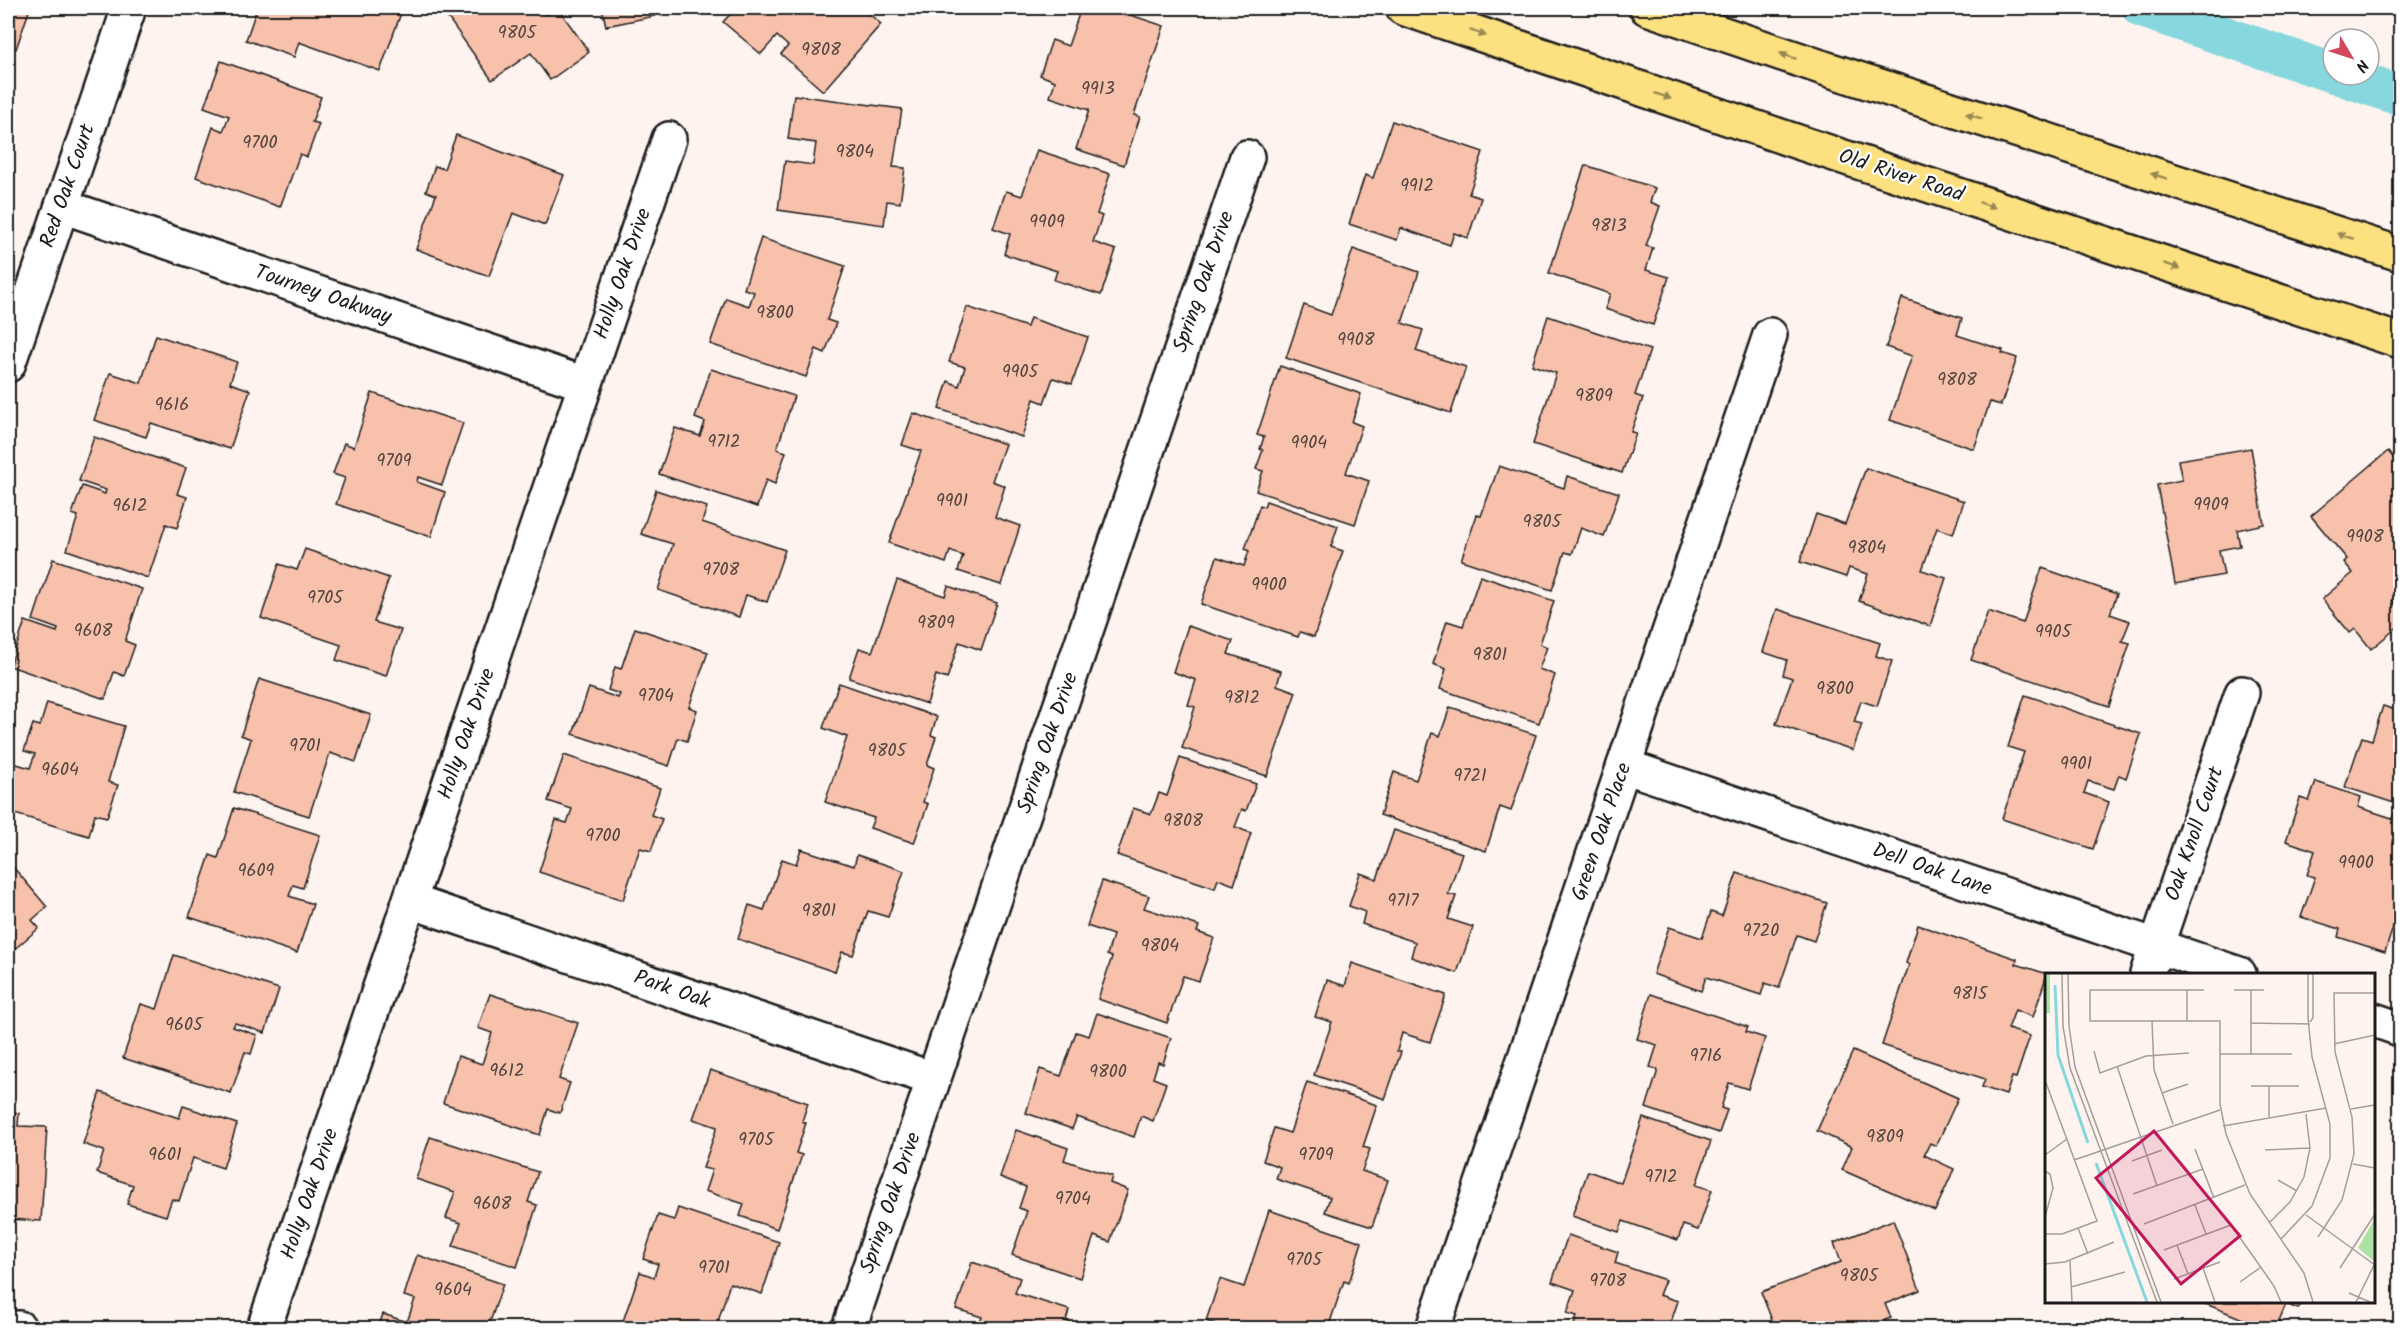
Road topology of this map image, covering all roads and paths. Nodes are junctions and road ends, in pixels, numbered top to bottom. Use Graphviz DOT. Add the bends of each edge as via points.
graph roads {
  1 [pos="129,8"];
  2 [pos="1403,8"];
  3 [pos="1647,8"];
  4 [pos="669,139"];
  5 [pos="1247,157"];
  6 [pos="62,206"];
  7 [pos="2400,254"];
  8 [pos="1770,335"];
  9 [pos="2400,341"];
  10 [pos="8,365"];
  11 [pos="585,384"];
  12 [pos="2242,693"];
  13 [pos="1624,766"];
  14 [pos="410,901"];
  15 [pos="2152,961"];
  16 [pos="2227,973"];
  17 [pos="2375,1021"];
  18 [pos="2400,1029"];
  19 [pos="933,1079"];
  20 [pos="8,1328"];
  21 [pos="19,1329"];
  22 [pos="264,1329"];
  23 [pos="849,1329"];
  24 [pos="1433,1329"];
  1 -- 6 [label="street, Red Oak Court"];
  2 -- 9 [label="main road, Old River Road, one-way"];
  7 -- 3 [label="main road, one-way"];
  4 -- 11 [label="street, Holly Oak Drive"];
  5 -- 19 [label="street, Spring Oak Drive"];
  6 -- 10 [label="street, Red Oak Court"];
  6 -- 11 [label="street, Tourney Oakway"];
  8 -- 13 [label="street, Green Oak Place"];
  11 -- 14 [label="street, Holly Oak Drive"];
  12 -- 15 [label="street, Oak Knoll Court"];
  13 -- 15 [label="street, Dell Oak Lane"];
  13 -- 24 [label="street, Green Oak Place"];
  14 -- 19 [label="street, Park Oak"];
  14 -- 22 [label="street, Holly Oak Drive"];
  15 -- 16 [label="street, Dell Oak Lane"];
  17 -- 18 [label="street"];
  19 -- 23 [label="street, Spring Oak Drive"];
  20 -- 21 [label="street"];
}
